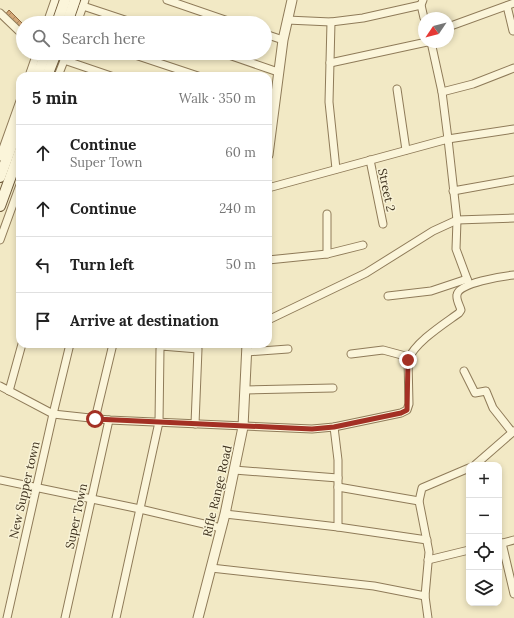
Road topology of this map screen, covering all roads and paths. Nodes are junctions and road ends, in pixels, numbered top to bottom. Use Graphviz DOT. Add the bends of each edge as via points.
graph roads {
  1 [pos="56,0"];
  2 [pos="65,0"];
  3 [pos="167,0"];
  4 [pos="292,0"];
  5 [pos="81,2"];
  6 [pos="422,3"];
  7 [pos="511,5"];
  8 [pos="0,13"];
  9 [pos="50,16"];
  10 [pos="59,16"];
  11 [pos="72,16"];
  12 [pos="78,16"];
  13 [pos="116,16"];
  14 [pos="214,16"];
  15 [pos="286,20"];
  16 [pos="331,22"];
  17 [pos="454,25"];
  18 [pos="16,28"];
  19 [pos="513,30"];
  20 [pos="272,36"];
  21 [pos="283,40"];
  22 [pos="418,44"];
  23 [pos="432,48"];
  24 [pos="35,60"];
  25 [pos="43,60"];
  26 [pos="53,60"];
  27 [pos="65,60"];
  28 [pos="73,60"];
  29 [pos="149,60"];
  30 [pos="243,60"];
  31 [pos="330,63"];
  32 [pos="514,68"];
  33 [pos="30,72"];
  34 [pos="39,72"];
  35 [pos="49,72"];
  36 [pos="60,72"];
  37 [pos="101,72"];
  38 [pos="186,72"];
  39 [pos="278,72"];
  40 [pos="397,89"];
  41 [pos="442,92"];
  42 [pos="272,96"];
  43 [pos="16,112"];
  44 [pos="514,129"];
  45 [pos="0,134"];
  46 [pos="16,134"];
  47 [pos="7,137"];
  48 [pos="448,139"];
  49 [pos="406,150"];
  50 [pos="0,157"];
  51 [pos="370,160"];
  52 [pos="16,162"];
  53 [pos="336,169"];
  54 [pos="0,177"];
  55 [pos="514,180"];
  56 [pos="272,187"];
  57 [pos="453,191"];
  58 [pos="16,196"];
  59 [pos="0,206"];
  60 [pos="327,214"];
  61 [pos="514,218"];
  62 [pos="457,220"];
  63 [pos="383,224"];
  64 [pos="0,240"];
  65 [pos="363,246"];
  66 [pos="327,254"];
  67 [pos="272,260"];
  68 [pos="514,275"];
  69 [pos="468,282"];
  70 [pos="388,296"];
  71 [pos="272,318"];
  72 [pos="21,348"];
  73 [pos="69,348"];
  74 [pos="112,348"];
  75 [pos="160,348"];
  76 [pos="180,348"];
  77 [pos="247,348"];
  78 [pos="288,349"];
  79 [pos="351,354"];
  80 [pos="409,357"];
  81 [pos="464,371"];
  82 [pos="0,386"];
  83 [pos="333,388"];
  84 [pos="245,390"];
  85 [pos="9,391"];
  86 [pos="52,414"];
  87 [pos="95,419"];
  88 [pos="109,420"];
  89 [pos="160,422"];
  90 [pos="195,424"];
  91 [pos="243,427"];
  92 [pos="334,427"];
  93 [pos="513,431"];
  94 [pos="478,462"];
  95 [pos="466,469"];
  96 [pos="234,470"];
  97 [pos="338,478"];
  98 [pos="0,480"];
  99 [pos="338,487"];
  100 [pos="36,488"];
  101 [pos="92,498"];
  102 [pos="419,501"];
  103 [pos="140,509"];
  104 [pos="225,514"];
  105 [pos="338,527"];
  106 [pos="221,528"];
  107 [pos="427,540"];
  108 [pos="514,540"];
  109 [pos="502,543"];
  110 [pos="502,550"];
  111 [pos="466,551"];
  112 [pos="428,560"];
  113 [pos="211,568"];
  114 [pos="514,594"];
  115 [pos="425,596"];
  116 [pos="7,618"];
  117 [pos="65,618"];
  118 [pos="116,618"];
  119 [pos="198,618"];
  120 [pos="428,618"];
  1 -- 9 [label="street"];
  2 -- 10 [label="main road"];
  3 -- 14 [label="street"];
  4 -- 15 [label="street"];
  5 -- 11 [label="main road"];
  5 -- 12 [label="street"];
  5 -- 13 [label="street"];
  6 -- 16 [label="street" via="363,18"];
  7 -- 17 [label="street"];
  7 -- 19 [label="street"];
  8 -- 18 [label="street"];
  15 -- 16 [label="street"];
  15 -- 21 [label="street"];
  16 -- 31 [label="street"];
  20 -- 21 [label="street"];
  21 -- 39 [label="street"];
  22 -- 31 [label="street"];
  23 -- 41 [label="street"];
  24 -- 33 [label="street"];
  25 -- 34 [label="main road"];
  26 -- 35 [label="main road"];
  27 -- 36 [label="street"];
  28 -- 37 [label="street"];
  29 -- 38 [label="street"];
  30 -- 39 [label="street"];
  31 -- 53 [label="street" via="329,102"];
  32 -- 41 [label="street" via="474,84"];
  39 -- 42 [label="street"];
  40 -- 49 [label="street"];
  41 -- 48 [label="street"];
  43 -- 47 [label="street"];
  44 -- 48 [label="street"];
  45 -- 47 [label="street"];
  46 -- 54 [label="main road"];
  47 -- 50 [label="street"];
  48 -- 49 [label="street"];
  48 -- 57 [label="street"];
  49 -- 51 [label="street"];
  51 -- 53 [label="street"];
  51 -- 63 [label="street, Street 2"];
  52 -- 59 [label="main road"];
  53 -- 56 [label="street"];
  55 -- 57 [label="street"];
  57 -- 62 [label="street"];
  58 -- 64 [label="street"];
  60 -- 66 [label="street"];
  61 -- 62 [label="street"];
  62 -- 69 [label="street" via="456,249"];
  62 -- 71 [label="street" via="366,273"];
  65 -- 66 [label="street"];
  66 -- 67 [label="street"];
  68 -- 69 [label="street"];
  69 -- 70 [label="street" via="431,291"];
  69 -- 80 [label="street" via="457,294 461,310 459,313 435,330"];
  72 -- 85 [label="street"];
  73 -- 86 [label="street"];
  74 -- 87 [label="street"];
  75 -- 89 [label="street"];
  76 -- 90 [label="street" via="198,350"];
  77 -- 78 [label="street"];
  77 -- 84 [label="street, Rifle Range Road"];
  79 -- 80 [label="street" via="383,350"];
  80 -- 92 [label="street" via="407,410"];
  81 -- 93 [label="street" via="475,393 486,391 494,408"];
  82 -- 85 [label="street"];
  83 -- 84 [label="street"];
  84 -- 91 [label="street, Rifle Range Road"];
  85 -- 86 [label="street"];
  86 -- 87 [label="street"];
  86 -- 100 [label="street, New Supper town"];
  87 -- 88 [label="street"];
  88 -- 89 [label="street"];
  88 -- 101 [label="street, Super Town"];
  89 -- 90 [label="street"];
  89 -- 103 [label="street"];
  90 -- 91 [label="street"];
  91 -- 92 [label="street"];
  91 -- 96 [label="street, Rifle Range Road"];
  92 -- 97 [label="street"];
  93 -- 94 [label="street"];
  95 -- 102 [label="street" via="422,488"];
  96 -- 97 [label="street"];
  96 -- 104 [label="street, Rifle Range Road"];
  97 -- 99 [label="street"];
  98 -- 100 [label="street"];
  99 -- 102 [label="street"];
  99 -- 105 [label="street"];
  100 -- 101 [label="street"];
  100 -- 116 [label="street, New Supper town"];
  101 -- 103 [label="street"];
  101 -- 117 [label="street, Super Town"];
  102 -- 107 [label="street"];
  103 -- 106 [label="street"];
  103 -- 118 [label="street"];
  104 -- 105 [label="street"];
  104 -- 106 [label="street, Rifle Range Road"];
  105 -- 107 [label="street"];
  106 -- 113 [label="street, Rifle Range Road"];
  107 -- 112 [label="street"];
  108 -- 109 [label="street"];
  110 -- 114 [label="street"];
  111 -- 112 [label="street"];
  112 -- 115 [label="street"];
  113 -- 115 [label="street" via="374,586"];
  113 -- 119 [label="street, Rifle Range Road"];
  115 -- 120 [label="street"];
}
